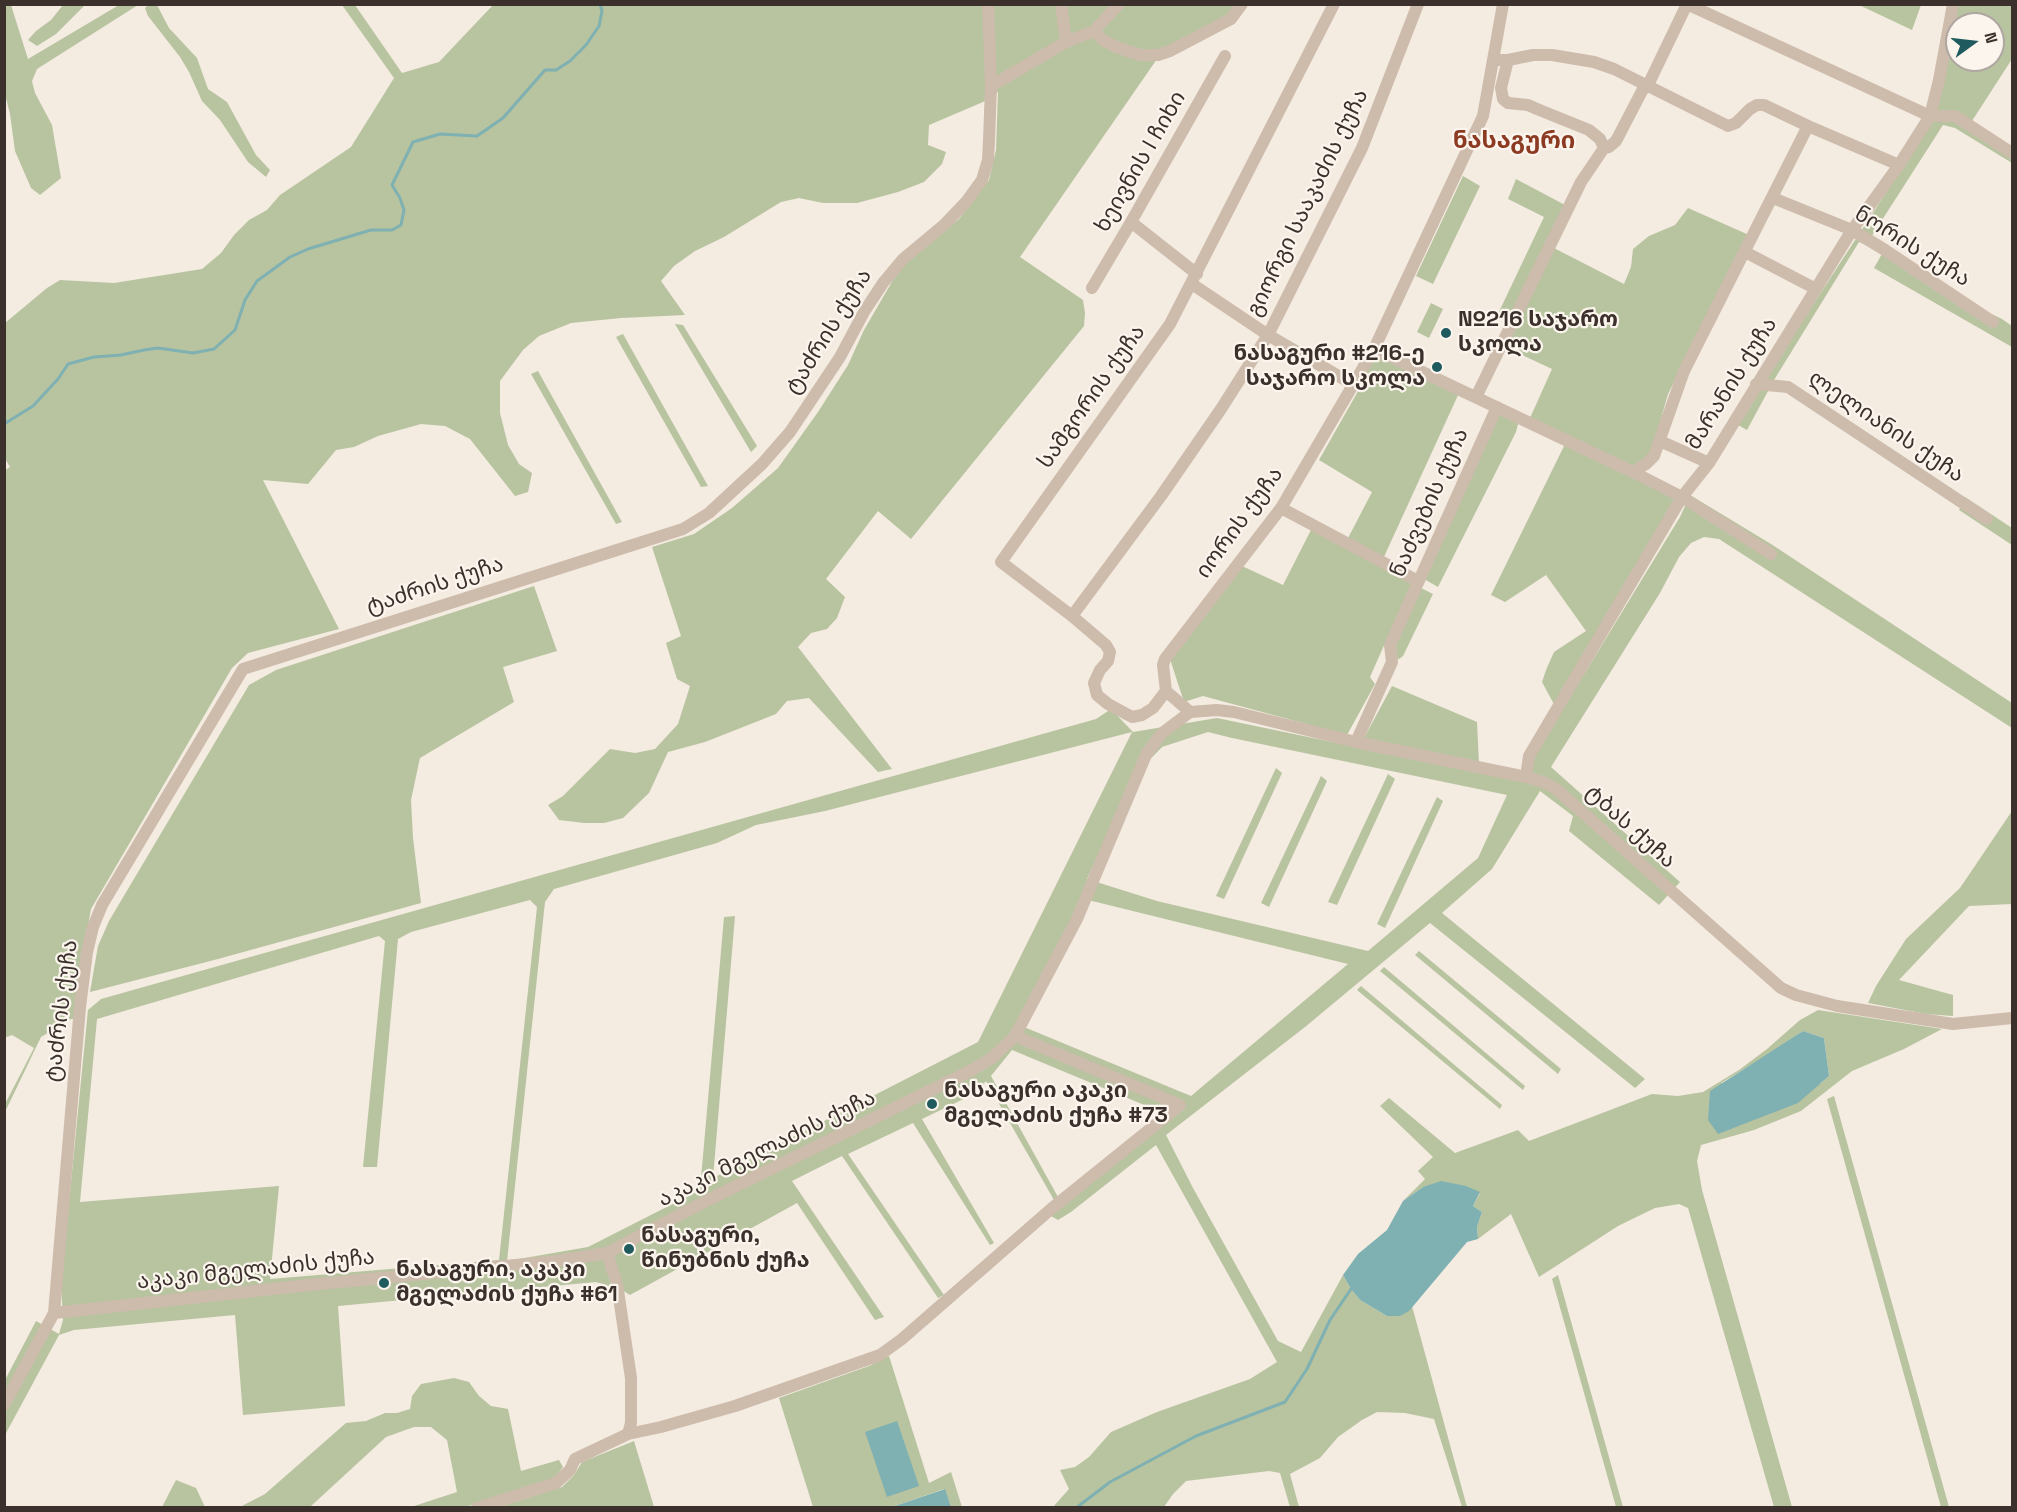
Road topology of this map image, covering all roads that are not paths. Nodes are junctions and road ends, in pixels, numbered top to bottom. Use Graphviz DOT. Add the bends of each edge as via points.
graph roads {
  1 [pos="988,4"];
  2 [pos="1061,4"];
  3 [pos="1119,4"];
  4 [pos="1242,4"];
  5 [pos="1334,4"];
  6 [pos="1418,4"];
  7 [pos="1503,4"];
  8 [pos="1687,4"];
  9 [pos="1953,4"];
  10 [pos="1094,31"];
  11 [pos="1066,42"];
  12 [pos="1225,56"];
  13 [pos="1493,60"];
  14 [pos="1508,60"];
  15 [pos="991,86"];
  16 [pos="1647,86"];
  17 [pos="1930,116"];
  18 [pos="1808,126"];
  19 [pos="1604,148"];
  20 [pos="2013,153"];
  21 [pos="1899,165"];
  22 [pos="1773,198"];
  23 [pos="1131,222"];
  24 [pos="1852,230"];
  25 [pos="1745,252"];
  26 [pos="1194,279"];
  27 [pos="1092,288"];
  28 [pos="1816,289"];
  29 [pos="1993,322"];
  30 [pos="1268,335"];
  31 [pos="1374,349"];
  32 [pos="1756,384"];
  33 [pos="1354,385"];
  34 [pos="1476,397"];
  35 [pos="1497,408"];
  36 [pos="1660,441"];
  37 [pos="1709,463"];
  38 [pos="1633,472"];
  39 [pos="1682,497"];
  40 [pos="1281,508"];
  41 [pos="1987,519"];
  42 [pos="1772,554"];
  43 [pos="1418,582"];
  44 [pos="1072,616"];
  45 [pos="1166,691"];
  46 [pos="1190,712"];
  47 [pos="1356,742"];
  48 [pos="1526,777"];
  49 [pos="2013,1018"];
  50 [pos="1016,1036"];
  51 [pos="607,1253"];
  52 [pos="54,1313"];
  53 [pos="4,1405"];
  54 [pos="628,1434"];
  55 [pos="477,1508"];
  1 -- 15 [label="street, ტაძრის ქუჩა"];
  2 -- 11 [label="street"];
  3 -- 10 [label="street"];
  4 -- 10 [label="street" via="1231,19 1158,55 1140,55 1116,47"];
  5 -- 26 [label="street, სამგორის ქუჩა"];
  6 -- 30 [label="street, გიორგი სააკაძის ქუჩა" via="1362,148"];
  7 -- 13 [label="street, იორის ქუჩა"];
  8 -- 16 [label="street"];
  8 -- 17 [label="street"];
  9 -- 17 [label="street, მარანის ქუჩა"];
  10 -- 11 [label="street"];
  11 -- 15 [label="street"];
  12 -- 23 [label="street, ხეივნის I ჩიხი"];
  13 -- 14 [label="street"];
  13 -- 31 [label="street, იორის ქუჩა" via="1484,116"];
  14 -- 16 [label="street" via="1533,55 1576,58 1614,69"];
  14 -- 19 [label="street" via="1501,88 1503,99 1589,130"];
  15 -- 52 [label="street, ტაძრის ქუჩა" via="988,159 982,180 945,224 903,259 883,283 790,432 709,513 682,528 243,669 102,905 93,927 80,1007"];
  16 -- 18 [label="street" via="1728,126 1757,105"];
  16 -- 19 [label="street" via="1616,141"];
  17 -- 20 [label="street" via="1955,116"];
  17 -- 21 [label="street, მარანის ქუჩა"];
  18 -- 21 [label="street"];
  18 -- 22 [label="street"];
  19 -- 34 [label="street" via="1581,182"];
  21 -- 24 [label="street, მარანის ქუჩა"];
  22 -- 24 [label="street, ნორის ქუჩა"];
  22 -- 25 [label="street"];
  23 -- 26 [label="street"];
  23 -- 27 [label="street, ხეივნის I ჩიხი"];
  24 -- 28 [label="street, მარანის ქუჩა"];
  24 -- 29 [label="street, ნორის ქუჩა"];
  25 -- 28 [label="street"];
  25 -- 36 [label="street" via="1684,370"];
  26 -- 30 [label="street"];
  26 -- 44 [label="street, სამგორის ქუჩა" via="1170,324 1001,562"];
  28 -- 32 [label="street, მარანის ქუჩა"];
  30 -- 33 [label="street"];
  30 -- 44 [label="street, გიორგი სააკაძის ქუჩა" via="1221,410"];
  31 -- 33 [label="street, იორის ქუჩა"];
  31 -- 34 [label="street"];
  32 -- 37 [label="street, მარანის ქუჩა"];
  32 -- 41 [label="street, ლელიანის ქუჩა" via="1788,387"];
  33 -- 40 [label="street, იორის ქუჩა"];
  34 -- 35 [label="street"];
  35 -- 38 [label="street"];
  35 -- 43 [label="street, ნაძვების ქუჩა"];
  36 -- 37 [label="street"];
  36 -- 38 [label="street" via="1654,456"];
  37 -- 39 [label="street, მარანის ქუჩა"];
  38 -- 39 [label="street"];
  39 -- 42 [label="street"];
  39 -- 48 [label="street, მარანის ქუჩა" via="1529,756"];
  40 -- 43 [label="street"];
  40 -- 45 [label="street, იორის ქუჩა" via="1168,654 1163,665"];
  43 -- 47 [label="street, ნაძვების ქუჩა" via="1390,645 1392,662"];
  44 -- 45 [label="street, სამგორის ქუჩა" via="1110,652 1094,683 1102,699 1132,717 1153,708"];
  45 -- 46 [label="street"];
  46 -- 47 [label="street, ტბას ქუჩა" via="1234,712"];
  46 -- 50 [label="street" via="1161,734 1146,755 1077,918"];
  47 -- 48 [label="street, ტბას ქუჩა"];
  48 -- 49 [label="street, ტბას ქუჩა" via="1555,788 1781,988 1837,1006 1953,1024"];
  50 -- 51 [label="street, აკაკი მგელაძის ქუჩა" via="974,1069"];
  50 -- 54 [label="street" via="1180,1105 1051,1209 880,1356 735,1406"];
  51 -- 52 [label="street, აკაკი მგელაძის ქუჩა"];
  51 -- 54 [label="street" via="617,1284 632,1378"];
  52 -- 53 [label="street"];
  54 -- 55 [label="street" via="575,1459 556,1483"];
}
